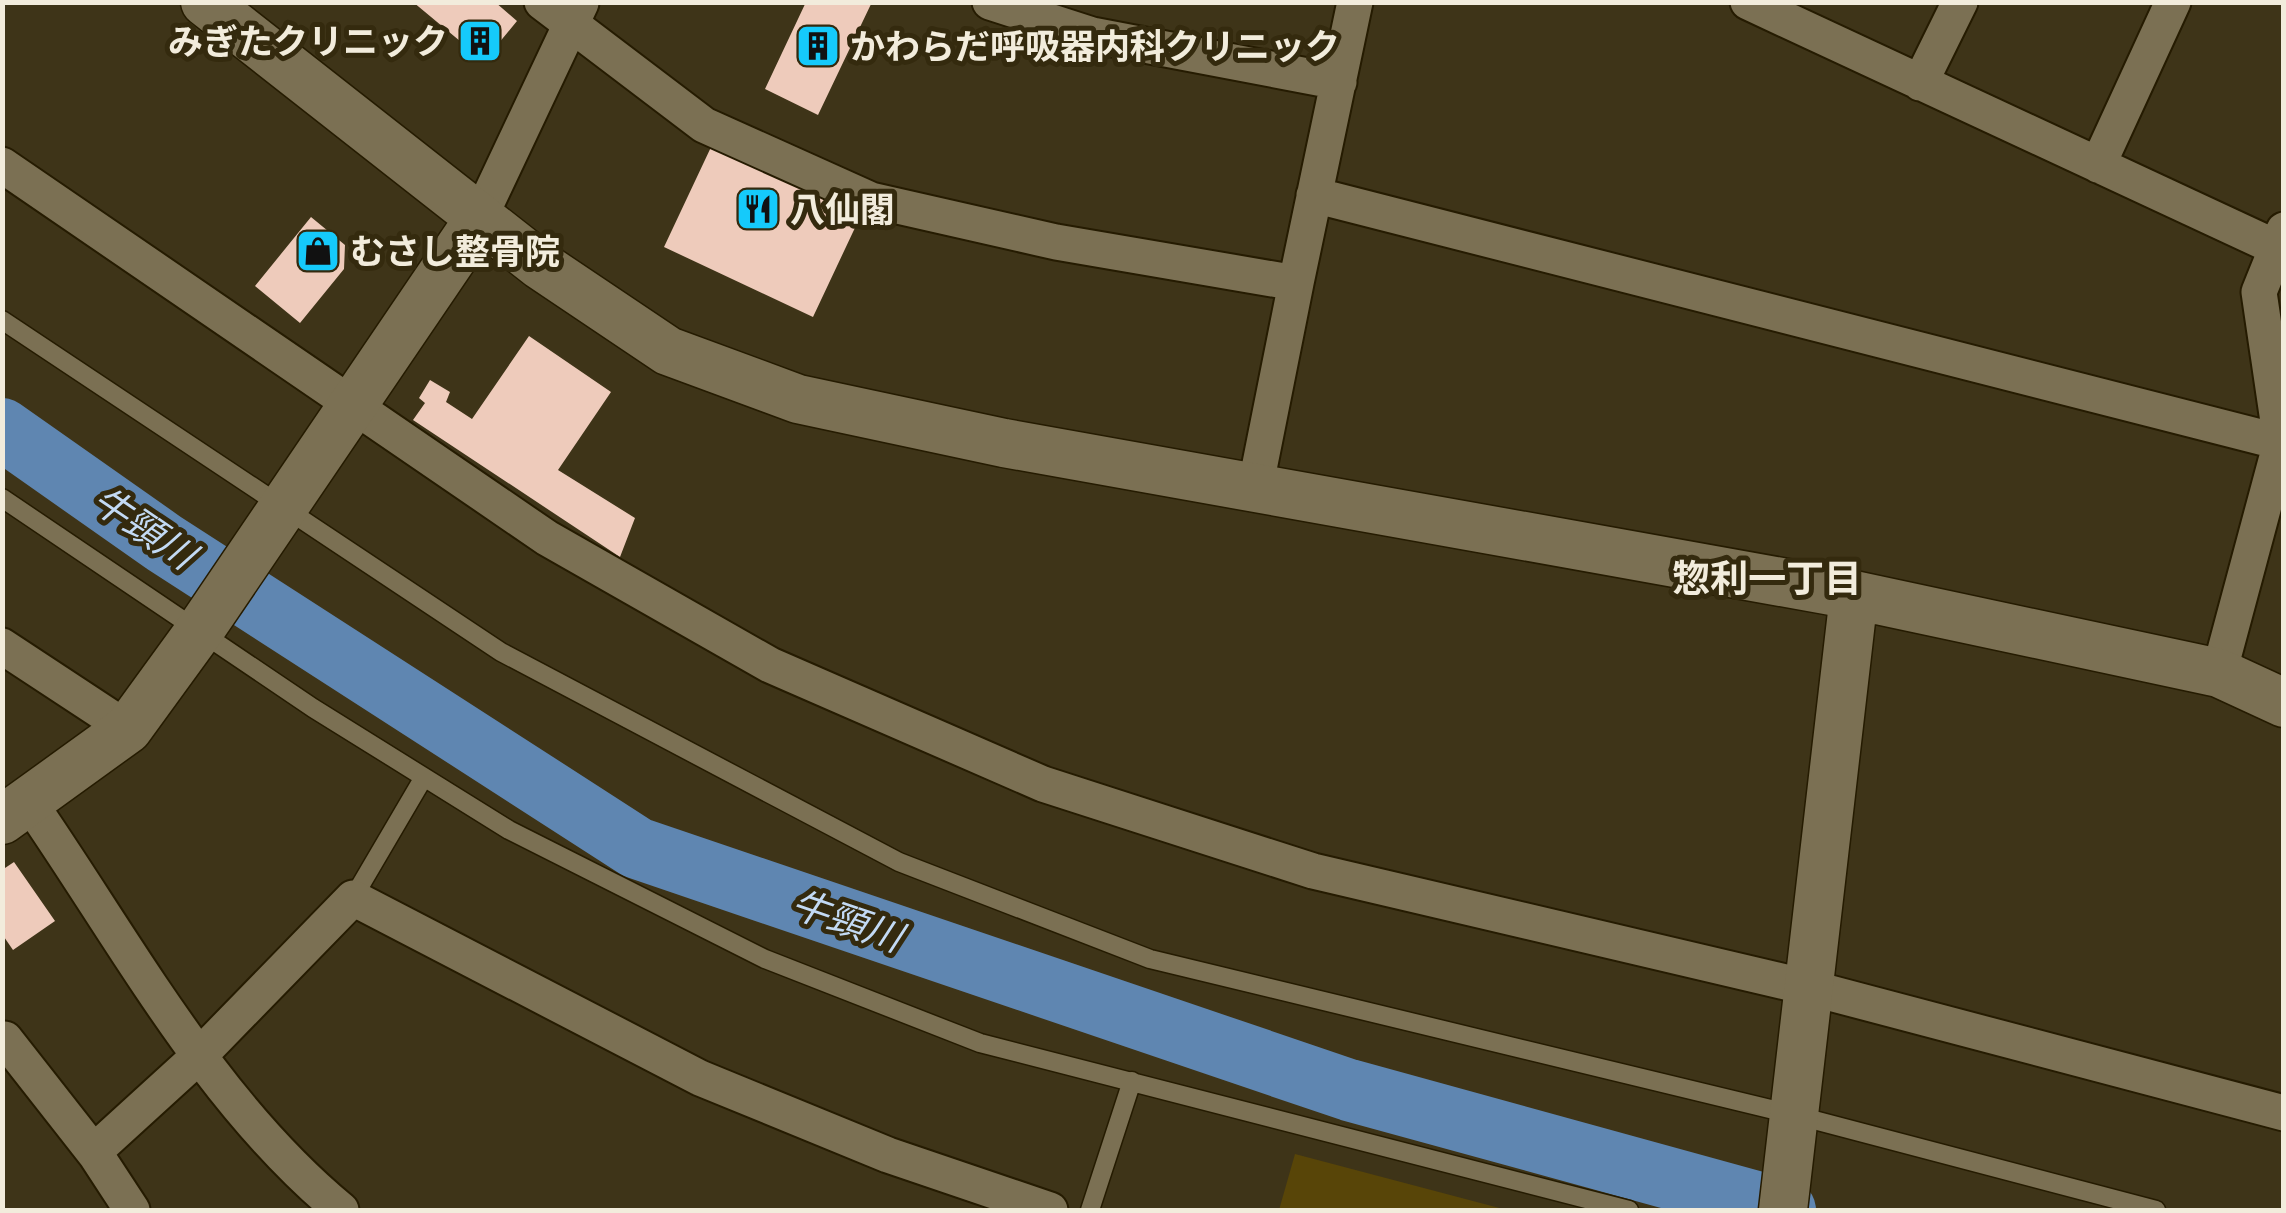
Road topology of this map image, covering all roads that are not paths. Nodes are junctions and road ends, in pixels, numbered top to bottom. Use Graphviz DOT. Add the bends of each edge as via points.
graph roads {
  1 [pos="206,2"];
  2 [pos="542,2"];
  3 [pos="990,2"];
  4 [pos="1355,2"];
  5 [pos="1748,2"];
  6 [pos="1960,2"];
  7 [pos="2174,2"];
  8 [pos="576,14"];
  9 [pos="1339,82"];
  10 [pos="1920,83"];
  11 [pos="2,165"];
  12 [pos="2098,165"];
  13 [pos="1314,195"];
  14 [pos="479,218"];
  15 [pos="2279,238"];
  16 [pos="1296,283"];
  17 [pos="2,320"];
  18 [pos="353,402"];
  19 [pos="2282,442"];
  20 [pos="1255,489"];
  21 [pos="2,498"];
  22 [pos="283,508"];
  23 [pos="1854,594"];
  24 [pos="195,638"];
  25 [pos="2,646"];
  26 [pos="2219,673"];
  27 [pos="2284,703"];
  28 [pos="128,729"];
  29 [pos="424,777"];
  30 [pos="16,811"];
  31 [pos="352,898"];
  32 [pos="1810,988"];
  33 [pos="6,1038"];
  34 [pos="200,1055"];
  35 [pos="1132,1081"];
  36 [pos="2284,1113"];
  37 [pos="1795,1114"];
  38 [pos="96,1155"];
  39 [pos="132,1210"];
  40 [pos="341,1210"];
  41 [pos="1050,1210"];
  42 [pos="1090,1210"];
  43 [pos="1628,1210"];
  44 [pos="1783,1210"];
  45 [pos="2156,1210"];
  1 -- 14 [label="street"];
  2 -- 8 [label="street"];
  3 -- 9 [label="street" via="1092,35"];
  4 -- 9 [label="street"];
  5 -- 10 [label="street"];
  6 -- 10 [label="street"];
  7 -- 12 [label="street"];
  8 -- 14 [label="street"];
  8 -- 16 [label="street" via="704,125 871,200 1056,242"];
  9 -- 13 [label="street"];
  10 -- 12 [label="street"];
  11 -- 18 [label="street"];
  12 -- 15 [label="street"];
  13 -- 16 [label="street"];
  13 -- 19 [label="street"];
  14 -- 18 [label="street"];
  14 -- 20 [label="street" via="668,352 798,399"];
  15 -- 19 [label="street" via="2259,292"];
  16 -- 20 [label="street"];
  17 -- 22 [label="lane"];
  18 -- 22 [label="street"];
  18 -- 32 [label="street" via="547,538 770,665 1043,784 1313,871"];
  19 -- 26 [label="street"];
  20 -- 23 [label="street"];
  21 -- 24 [label="lane"];
  22 -- 24 [label="street"];
  22 -- 37 [label="lane" via="501,652 900,862 1150,958"];
  23 -- 26 [label="street"];
  23 -- 32 [label="street"];
  24 -- 28 [label="street"];
  24 -- 29 [label="lane"];
  25 -- 28 [label="street"];
  26 -- 27 [label="street"];
  28 -- 30 [label="street"];
  29 -- 31 [label="lane"];
  29 -- 35 [label="lane" via="510,830 765,959 980,1043"];
  30 -- 34 [label="street"];
  31 -- 34 [label="street"];
  31 -- 41 [label="street" via="700,1078 888,1155"];
  32 -- 36 [label="street"];
  32 -- 37 [label="street"];
  33 -- 38 [label="street"];
  34 -- 38 [label="street"];
  34 -- 40 [label="street" via="297,1174"];
  35 -- 42 [label="lane"];
  35 -- 43 [label="lane"];
  37 -- 44 [label="street"];
  37 -- 45 [label="lane"];
  38 -- 39 [label="street"];
}
